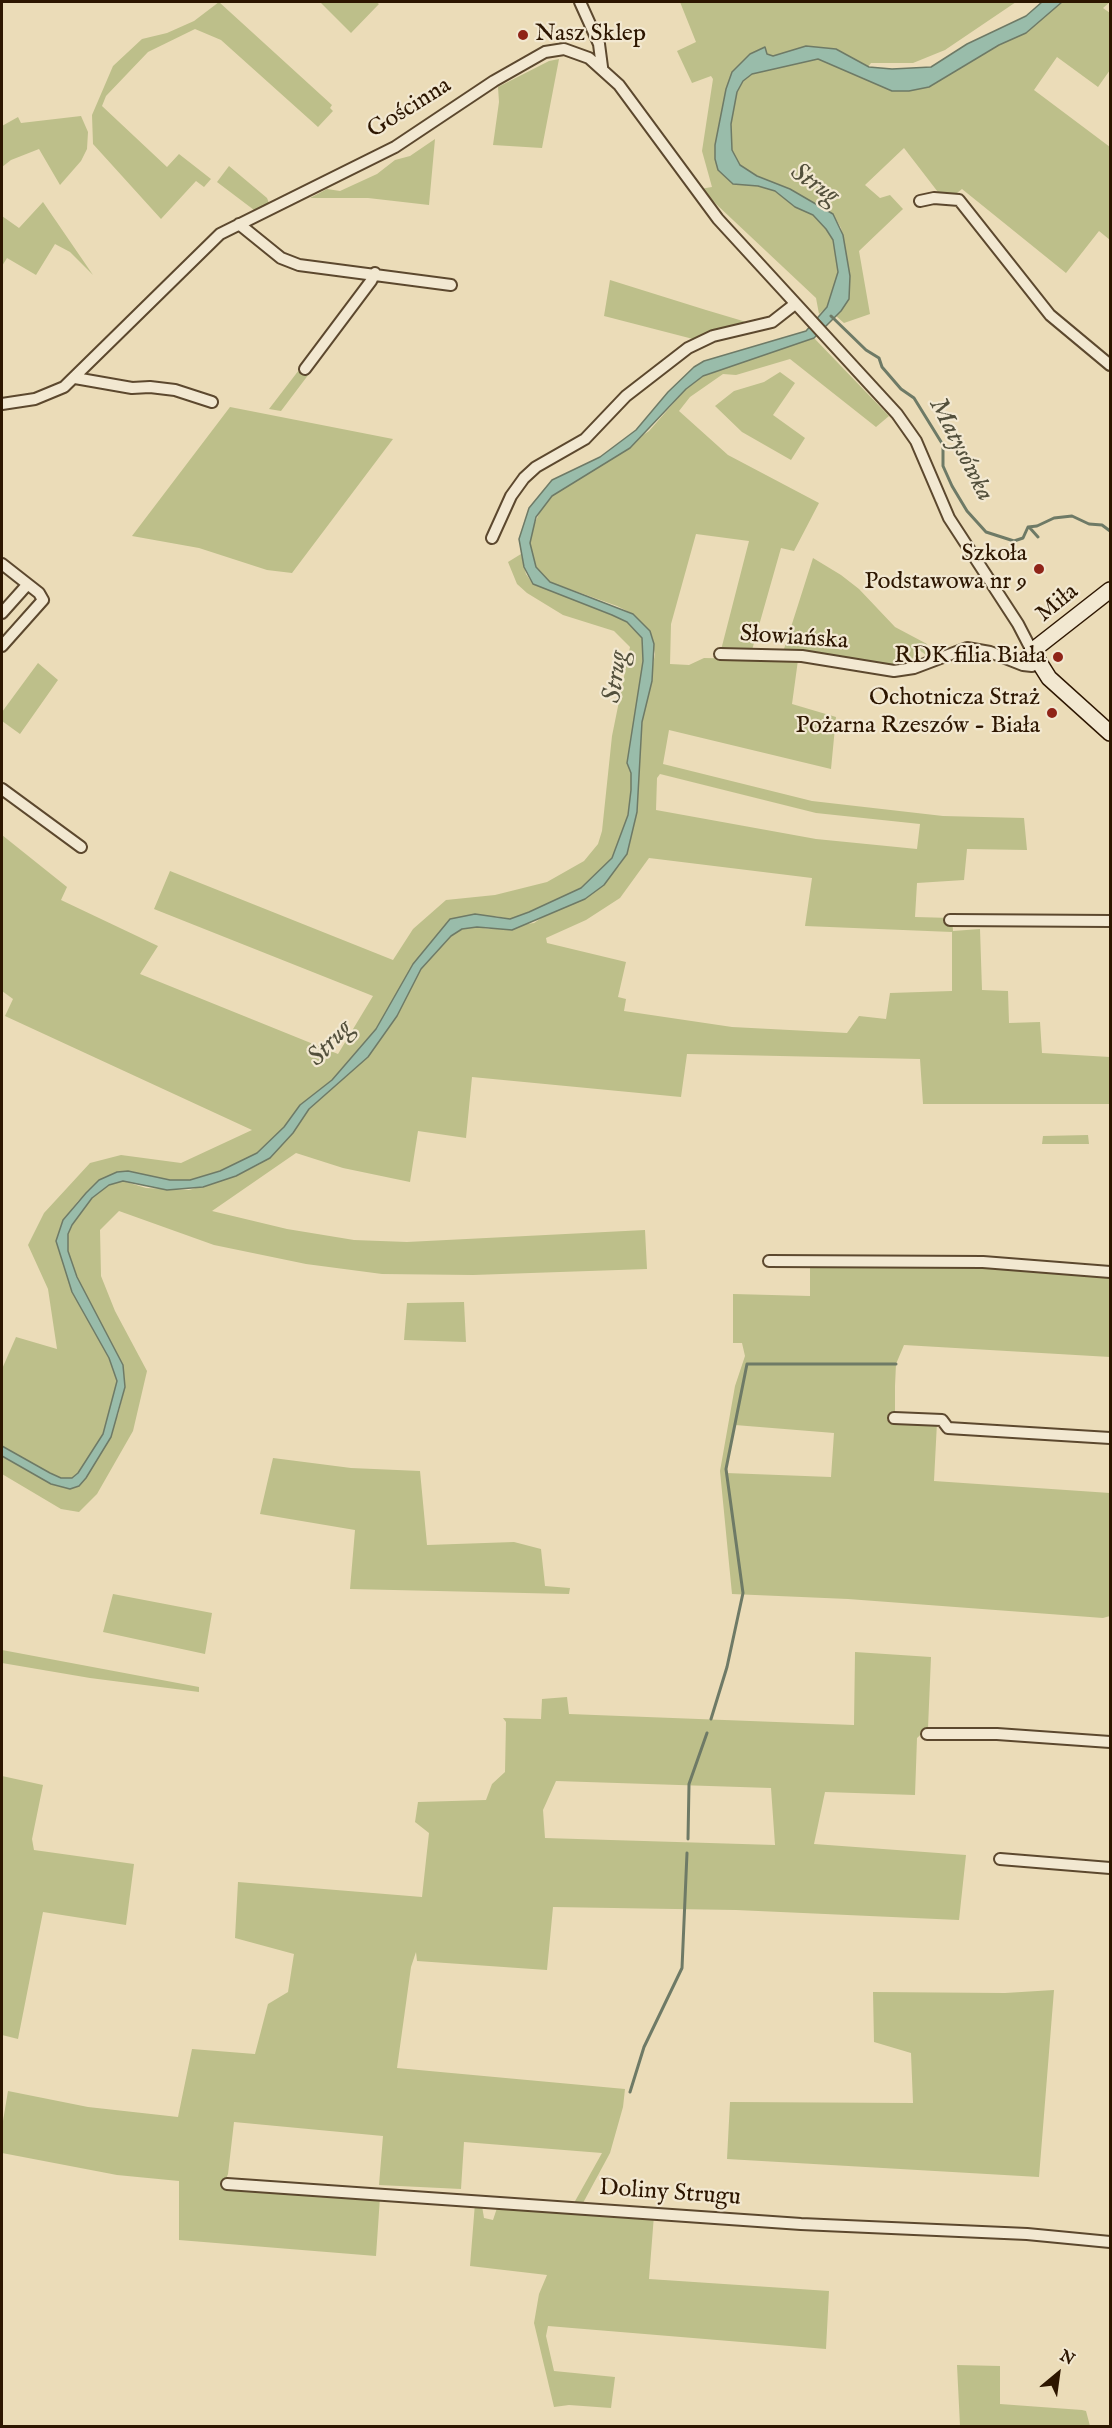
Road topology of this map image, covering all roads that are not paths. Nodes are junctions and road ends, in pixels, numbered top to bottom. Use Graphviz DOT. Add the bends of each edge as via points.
graph roads {
  1 [pos="580,2"];
  2 [pos="602,67"];
  3 [pos="920,201"];
  4 [pos="239,224"];
  5 [pos="375,273"];
  6 [pos="451,285"];
  7 [pos="799,308"];
  8 [pos="1110,365"];
  9 [pos="305,369"];
  10 [pos="75,378"];
  11 [pos="212,402"];
  12 [pos="2,404"];
  13 [pos="492,538"];
  14 [pos="2,564"];
  15 [pos="27,585"];
  16 [pos="1110,590"];
  17 [pos="2,614"];
  18 [pos="2,646"];
  19 [pos="720,654"];
  20 [pos="1035,657"];
  21 [pos="1110,733"];
  22 [pos="2,789"];
  23 [pos="81,847"];
  24 [pos="950,920"];
  25 [pos="1110,921"];
  26 [pos="769,1261"];
  27 [pos="1110,1272"];
  28 [pos="894,1418"];
  29 [pos="1110,1438"];
  30 [pos="927,1734"];
  31 [pos="1110,1742"];
  32 [pos="1000,1859"];
  33 [pos="1110,1868"];
  34 [pos="227,2184"];
  35 [pos="1110,2242"];
  1 -- 2 [label="street" via="599,44"];
  2 -- 4 [label="street, Gościnna" via="564,49 545,52 395,147"];
  2 -- 7 [label="street, Gościnna" via="718,219"];
  3 -- 8 [label="street" via="959,200 1050,315"];
  4 -- 5 [label="street" via="281,258 299,265"];
  4 -- 10 [label="street, Gościnna" via="210,242"];
  5 -- 6 [label="street"];
  5 -- 9 [label="street"];
  7 -- 13 [label="street" via="771,322 699,341 680,354 626,396 585,439 524,478"];
  7 -- 20 [label="street, Gościnna" via="911,433 949,518"];
  10 -- 11 [label="street" via="132,388 175,390"];
  10 -- 12 [label="street, Gościnna" via="51,394"];
  14 -- 15 [label="street"];
  15 -- 17 [label="street"];
  15 -- 18 [label="street" via="42,597 42,604"];
  16 -- 20 [label="street, Miła"];
  19 -- 20 [label="street, Słowiańska" via="802,656 894,671 914,668 967,648 1023,665 1032,666"];
  20 -- 21 [label="street" via="1049,678"];
  22 -- 23 [label="street"];
  24 -- 25 [label="street"];
  26 -- 27 [label="street" via="983,1262"];
  28 -- 29 [label="street" via="942,1420 948,1428"];
  30 -- 31 [label="street" via="997,1734"];
  32 -- 33 [label="street"];
  34 -- 35 [label="street, Doliny Strugu"];
}
